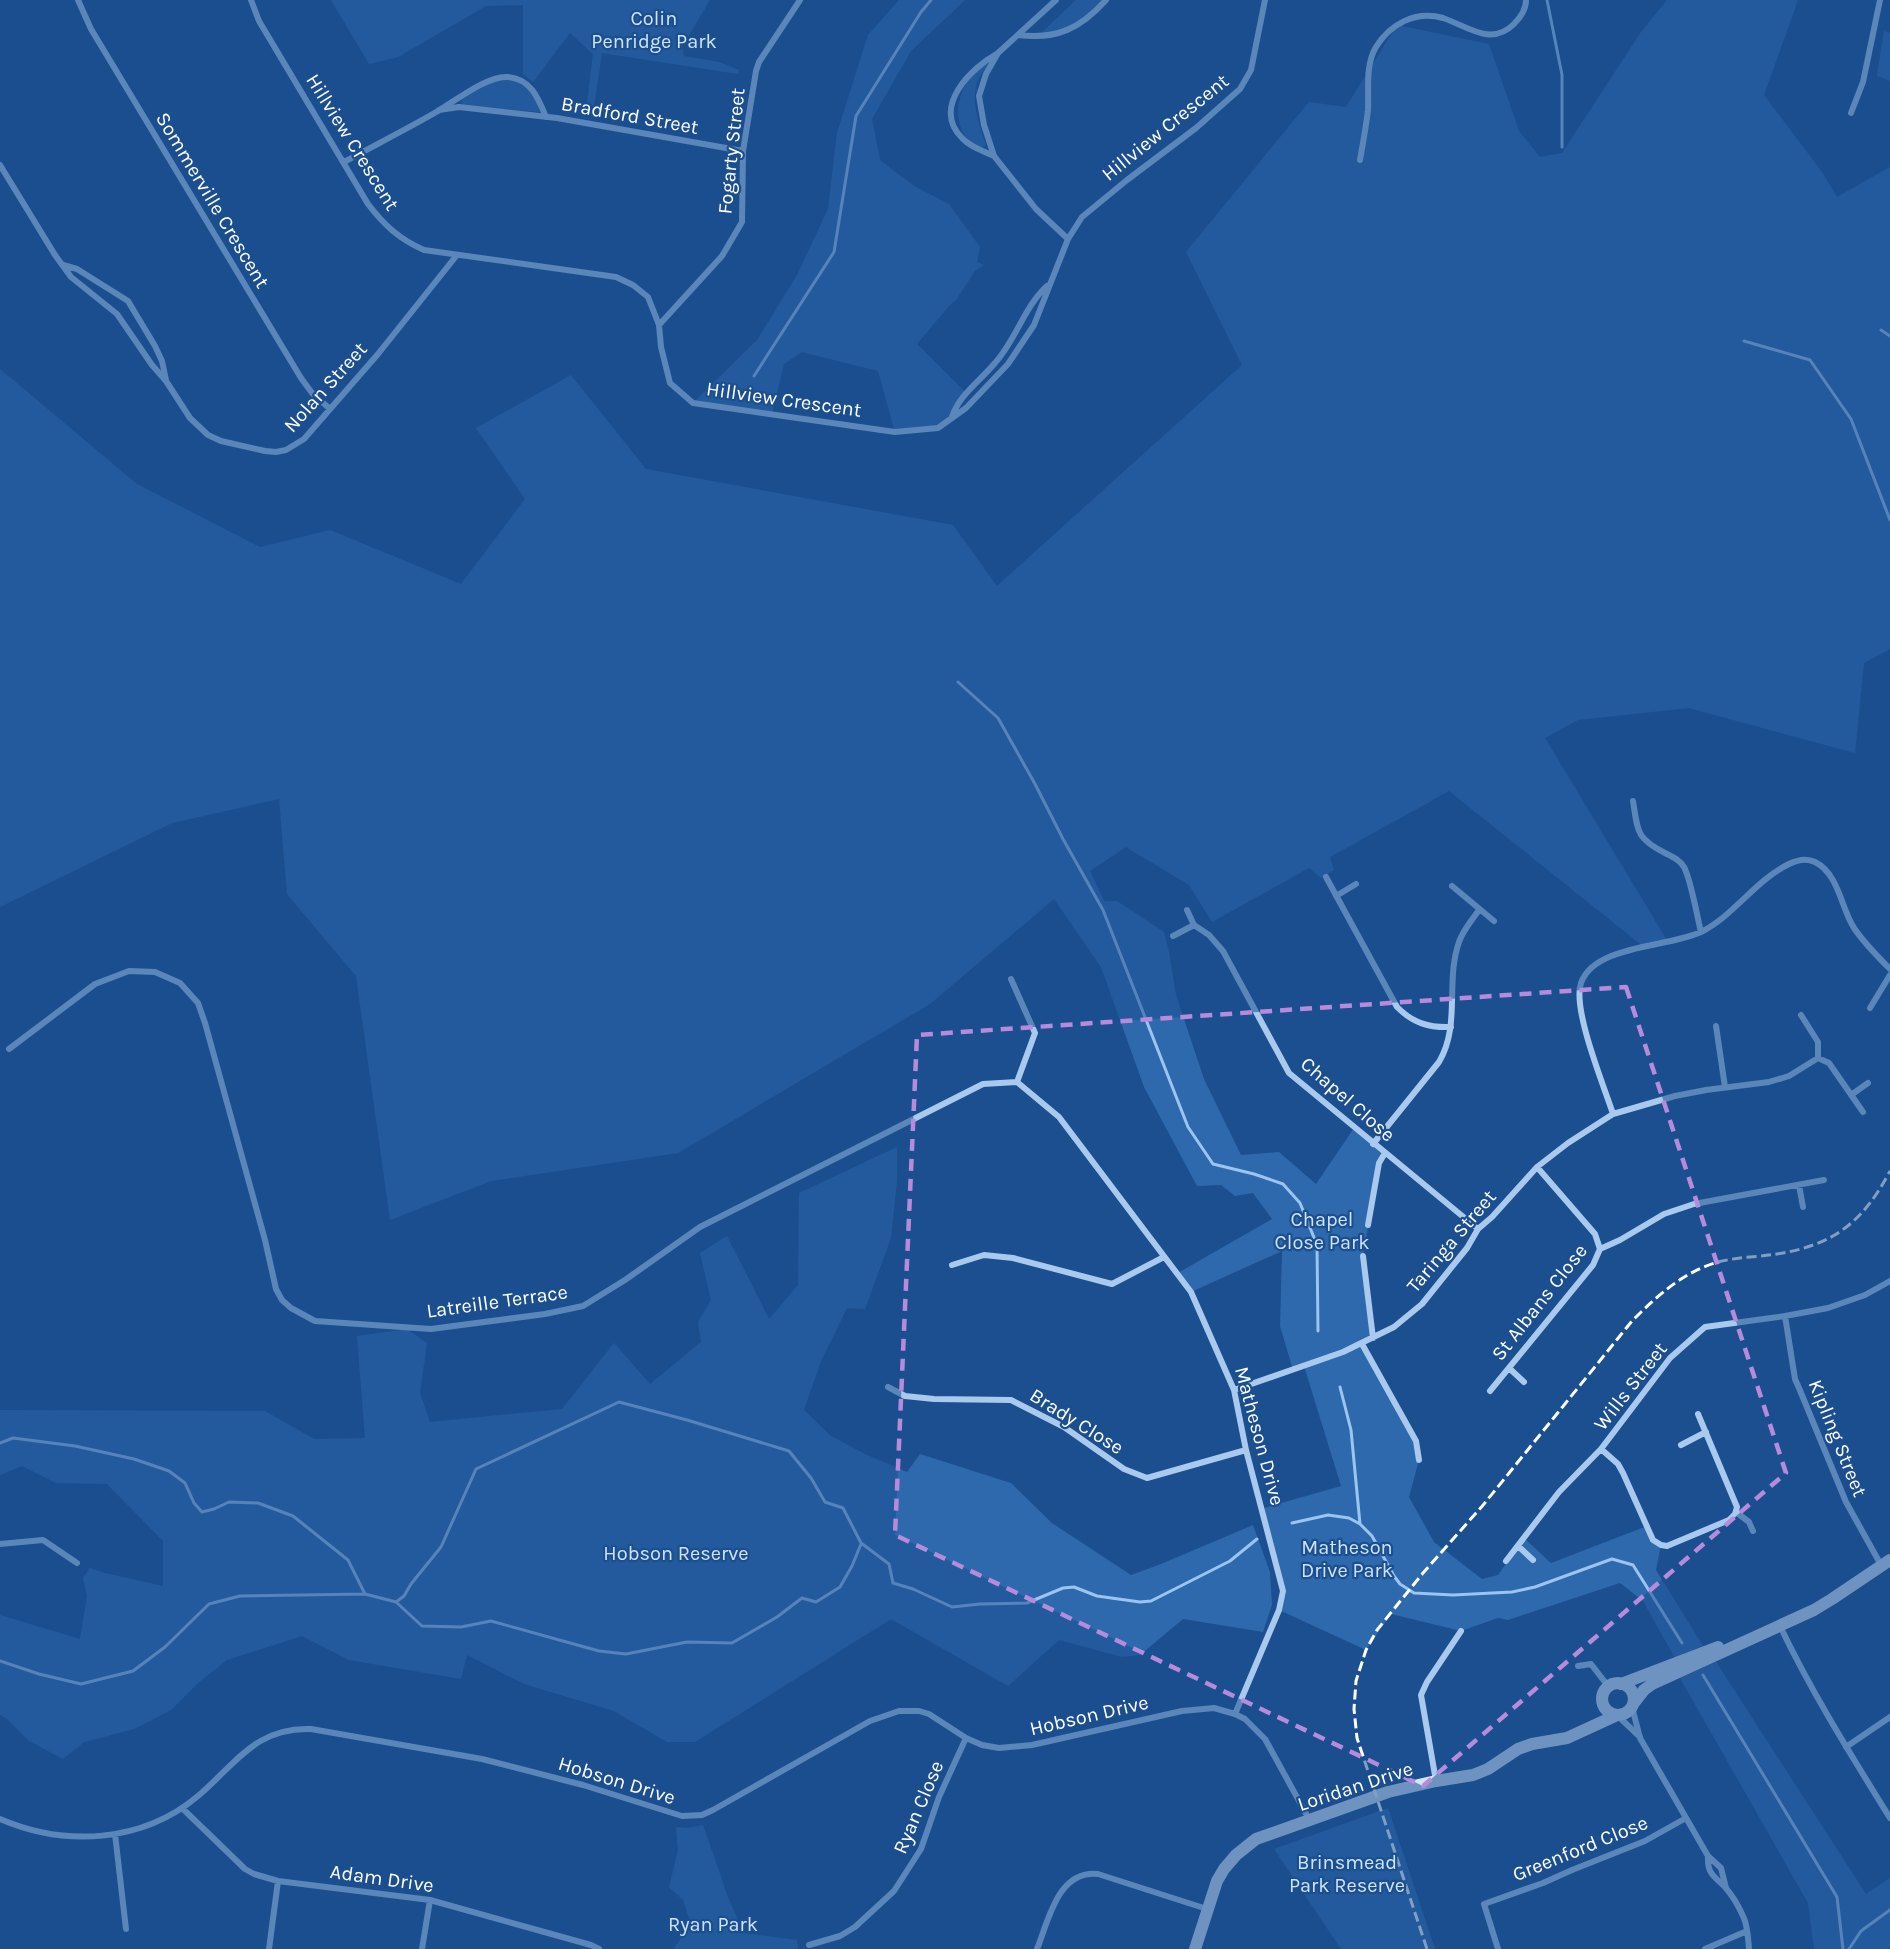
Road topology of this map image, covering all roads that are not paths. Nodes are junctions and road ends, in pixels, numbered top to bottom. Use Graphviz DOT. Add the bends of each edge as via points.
graph roads {
  1 [pos="78,0"];
  2 [pos="251,0"];
  3 [pos="800,0"];
  4 [pos="1056,0"];
  5 [pos="1106,0"];
  6 [pos="1265,0"];
  7 [pos="1526,0"];
  8 [pos="1880,0"];
  9 [pos="1018,35"];
  10 [pos="998,53"];
  11 [pos="439,110"];
  12 [pos="1851,112"];
  13 [pos="546,117"];
  14 [pos="743,151"];
  15 [pos="994,156"];
  16 [pos="1359,160"];
  17 [pos="344,162"];
  18 [pos="0,165"];
  19 [pos="1068,239"];
  20 [pos="457,255"];
  21 [pos="63,265"];
  22 [pos="1050,284"];
  23 [pos="659,325"];
  24 [pos="166,381"];
  25 [pos="330,409"];
  26 [pos="952,419"];
  27 [pos="1633,801"];
  28 [pos="1326,877"];
  29 [pos="1356,884"];
  30 [pos="1452,886"];
  31 [pos="1336,896"];
  32 [pos="1479,909"];
  33 [pos="1187,910"];
  34 [pos="1494,921"];
  35 [pos="1194,925"];
  36 [pos="1701,932"];
  37 [pos="1173,936"];
  38 [pos="1890,969"];
  39 [pos="1890,975"];
  40 [pos="1011,979"];
  41 [pos="1870,1008"];
  42 [pos="1801,1015"];
  43 [pos="1716,1026"];
  44 [pos="1451,1027"];
  45 [pos="9,1049"];
  46 [pos="1818,1058"];
  47 [pos="1017,1082"];
  48 [pos="1868,1083"];
  49 [pos="1725,1087"];
  50 [pos="1851,1095"];
  51 [pos="1863,1112"];
  52 [pos="1613,1114"];
  53 [pos="1373,1144"];
  54 [pos="1384,1153"];
  55 [pos="1537,1167"];
  56 [pos="1824,1180"];
  57 [pos="1799,1185"];
  58 [pos="1803,1207"];
  59 [pos="1368,1225"];
  60 [pos="1478,1229"];
  61 [pos="1600,1249"];
  62 [pos="1362,1256"];
  63 [pos="1164,1257"];
  64 [pos="952,1265"];
  65 [pos="1890,1281"];
  66 [pos="1785,1316"];
  67 [pos="1373,1338"];
  68 [pos="1362,1344"];
  69 [pos="1509,1368"];
  70 [pos="1524,1382"];
  71 [pos="888,1387"];
  72 [pos="1234,1390"];
  73 [pos="1490,1391"];
  74 [pos="1698,1414"];
  75 [pos="1706,1432"];
  76 [pos="1681,1445"];
  77 [pos="1601,1449"];
  78 [pos="1246,1450"];
  79 [pos="1419,1460"];
  80 [pos="1736,1512"];
  81 [pos="1753,1531"];
  82 [pos="0,1544"];
  83 [pos="1518,1546"];
  84 [pos="1533,1560"];
  85 [pos="1506,1561"];
  86 [pos="77,1563"];
  87 [pos="1886,1563"];
  88 [pos="1779,1624"];
  89 [pos="1461,1631"];
  90 [pos="1738,1643"];
  91 [pos="1578,1666"];
  92 [pos="1610,1688"];
  93 [pos="1633,1705"];
  94 [pos="1235,1714"];
  95 [pos="1616,1716"];
  96 [pos="1890,1717"];
  97 [pos="1586,1729"];
  98 [pos="966,1738"];
  99 [pos="1640,1738"];
  100 [pos="1846,1747"];
  101 [pos="1436,1781"];
  102 [pos="182,1808"];
  103 [pos="1686,1818"];
  104 [pos="1890,1818"];
  105 [pos="0,1819"];
  106 [pos="1310,1820"];
  107 [pos="115,1834"];
  108 [pos="1707,1856"];
  109 [pos="278,1881"];
  110 [pos="1726,1888"];
  111 [pos="430,1900"];
  112 [pos="1207,1909"];
  113 [pos="126,1929"];
  114 [pos="1747,1931"];
  115 [pos="809,1945"];
  116 [pos="590,1947"];
  117 [pos="269,1949"];
  118 [pos="422,1949"];
  119 [pos="599,1949"];
  120 [pos="1037,1949"];
  121 [pos="1195,1949"];
  122 [pos="1498,1949"];
  123 [pos="1705,1949"];
  124 [pos="1749,1949"];
  1 -- 25 [label="street, Sommerville Crescent" via="91,29 300,378"];
  2 -- 17 [label="street, Hillview Crescent" via="259,21"];
  3 -- 14 [label="street, Fogarty Street" via="759,62"];
  4 -- 9 [label="street"];
  5 -- 9 [label="street" via="1074,28 1036,38"];
  6 -- 19 [label="street, Hillview Crescent" via="1251,70 1240,89 1082,216"];
  7 -- 16 [label="street" via="1517,21 1509,29 1492,35 1432,16 1413,18 1391,29 1374,49 1370,62 1367,118"];
  8 -- 12 [label="street" via="1863,81"];
  9 -- 10 [label="street"];
  10 -- 15 [label="street" via="979,96"];
  10 -- 15 [label="street" via="966,78 951,107 959,136"];
  11 -- 13 [label="street, Bradford Street" via="459,107"];
  11 -- 13 [label="street, Bradford Street" via="501,76 526,82 536,93"];
  11 -- 17 [label="street, Bradford Street"];
  13 -- 14 [label="street, Bradford Street"];
  14 -- 23 [label="street, Fogarty Street" via="742,222 722,256"];
  15 -- 19 [label="street" via="1036,209"];
  17 -- 20 [label="street, Hillview Crescent" via="368,204 394,233 424,249"];
  18 -- 21 [label="street, Nolan Street"];
  19 -- 22 [label="street, Hillview Crescent"];
  20 -- 23 [label="street, Hillview Crescent" via="616,277 648,297"];
  20 -- 25 [label="street, Nolan Street"];
  21 -- 24 [label="street, Nolan Street" via="71,277 117,314"];
  21 -- 24 [label="street, Nolan Street" via="77,269 128,301 155,346"];
  22 -- 26 [label="street" via="1037,296 997,361 966,393"];
  22 -- 26 [label="street, Hillview Crescent" via="1034,325 1008,364"];
  23 -- 26 [label="street, Hillview Crescent" via="660,347 670,383 693,403 895,432 938,428"];
  24 -- 25 [label="street, Nolan Street" via="190,418 208,435 265,451 276,452 296,445"];
  27 -- 36 [label="street" via="1642,839 1678,859 1685,868"];
  28 -- 31 [label="street"];
  29 -- 31 [label="street"];
  30 -- 32 [label="street"];
  31 -- 44 [label="street" via="1397,1007 1422,1024"];
  32 -- 34 [label="street"];
  32 -- 44 [label="street" via="1459,942 1453,970"];
  33 -- 35 [label="street, Chapel Close"];
  35 -- 37 [label="street"];
  35 -- 53 [label="street, Chapel Close" via="1223,951 1289,1072"];
  36 -- 38 [label="street" via="1772,876 1803,859 1815,862 1827,873 1853,927"];
  36 -- 52 [label="street" via="1611,956 1586,973 1580,984 1579,1002 1586,1030"];
  39 -- 41 [label="street"];
  40 -- 47 [label="street" via="1035,1033"];
  42 -- 46 [label="street" via="1818,1042"];
  43 -- 49 [label="street"];
  44 -- 53 [label="street" via="1447,1049"];
  45 -- 47 [label="street, Latreille Terrace" via="95,984 129,971 155,972 180,983 198,1003 205,1023 282,1300 315,1321 431,1329 583,1306 700,1227 983,1084"];
  46 -- 49 [label="street, Taringa Street" via="1789,1076"];
  46 -- 50 [label="street" via="1829,1063"];
  47 -- 63 [label="street, Matheson Drive" via="1059,1117"];
  48 -- 50 [label="street"];
  49 -- 52 [label="street, Taringa Street"];
  50 -- 51 [label="street"];
  52 -- 55 [label="street, Taringa Street"];
  53 -- 54 [label="street, Chapel Close"];
  54 -- 59 [label="street"];
  54 -- 60 [label="street, Chapel Close"];
  55 -- 60 [label="street, Taringa Street"];
  55 -- 61 [label="street" via="1594,1234"];
  56 -- 57 [label="street, St Albans Close"];
  57 -- 58 [label="street"];
  57 -- 61 [label="street, St Albans Close" via="1677,1209"];
  60 -- 67 [label="street, Taringa Street" via="1422,1304"];
  61 -- 69 [label="street, St Albans Close" via="1593,1265"];
  62 -- 67 [label="street"];
  63 -- 64 [label="street" via="1112,1284 1013,1258 984,1255"];
  63 -- 72 [label="street, Matheson Drive" via="1191,1292"];
  65 -- 66 [label="street, Wills Street" via="1847,1302"];
  66 -- 77 [label="street, Wills Street" via="1705,1327 1670,1358"];
  66 -- 87 [label="street, Kipling Street" via="1799,1388 1846,1502"];
  67 -- 68 [label="street, Taringa Street"];
  68 -- 72 [label="street, Taringa Street"];
  68 -- 79 [label="street" via="1416,1441"];
  69 -- 70 [label="street"];
  69 -- 73 [label="street, St Albans Close"];
  71 -- 78 [label="street, Brady Close" via="905,1396 1011,1400 1064,1427 1124,1469 1147,1478"];
  72 -- 78 [label="street, Matheson Drive"];
  74 -- 75 [label="street"];
  75 -- 76 [label="street"];
  75 -- 80 [label="street" via="1736,1500"];
  77 -- 80 [label="street" via="1618,1464 1656,1543 1667,1546 1729,1520"];
  77 -- 83 [label="street, Wills Street" via="1559,1492"];
  78 -- 94 [label="street, Matheson Drive" via="1282,1591 1279,1610"];
  80 -- 81 [label="street" via="1749,1522"];
  82 -- 86 [label="street" via="43,1540"];
  83 -- 84 [label="street"];
  83 -- 85 [label="street, Wills Street"];
  87 -- 88 [label="street" via="1832,1599"];
  88 -- 90 [label="street"];
  88 -- 100 [label="street"];
  89 -- 101 [label="street" via="1421,1695"];
  90 -- 92 [label="street" via="1716,1647"];
  90 -- 93 [label="street" via="1653,1684"];
  91 -- 92 [label="street" via="1591,1664"];
  92 -- 93 [label="street" via="1632,1691"];
  92 -- 95 [label="street" via="1602,1701 1606,1711"];
  92 -- 97 [label="street"];
  93 -- 95 [label="street, Loridan Drive" via="1626,1714"];
  93 -- 99 [label="street"];
  94 -- 98 [label="street, Hobson Drive" via="1214,1708 1182,1711 1016,1748 993,1748"];
  94 -- 106 [label="street, Hobson Drive" via="1265,1739"];
  95 -- 97 [label="street, Loridan Drive"];
  95 -- 99 [label="street"];
  96 -- 100 [label="street"];
  97 -- 101 [label="street, Loridan Drive" via="1567,1738 1518,1749 1473,1775"];
  98 -- 102 [label="street, Hobson Drive" via="929,1714 909,1710 891,1713 870,1721 713,1810 682,1816 482,1759 294,1729 280,1731 255,1745"];
  98 -- 115 [label="street, Ryan Close" via="921,1849 894,1891 855,1927"];
  99 -- 103 [label="street"];
  100 -- 104 [label="street"];
  101 -- 106 [label="street, Loridan Drive" via="1388,1792"];
  102 -- 107 [label="street, Hobson Drive" via="141,1828"];
  102 -- 109 [label="street, Adam Drive" via="245,1869"];
  103 -- 108 [label="street"];
  103 -- 122 [label="street, Greenford Close" via="1645,1841 1484,1904"];
  105 -- 107 [label="street, Hobson Drive" via="56,1836"];
  106 -- 112 [label="street, Loridan Drive" via="1256,1839 1241,1849 1217,1881"];
  107 -- 113 [label="street"];
  108 -- 110 [label="street" via="1721,1868"];
  108 -- 110 [label="street" via="1710,1872"];
  109 -- 111 [label="street, Adam Drive"];
  109 -- 117 [label="street"];
  110 -- 114 [label="street"];
  111 -- 116 [label="street, Adam Drive"];
  111 -- 118 [label="street"];
  112 -- 120 [label="street" via="1086,1873 1065,1885"];
  112 -- 121 [label="street, Loridan Drive"];
  114 -- 123 [label="street"];
  114 -- 124 [label="street"];
  116 -- 119 [label="street, Adam Drive"];
}
